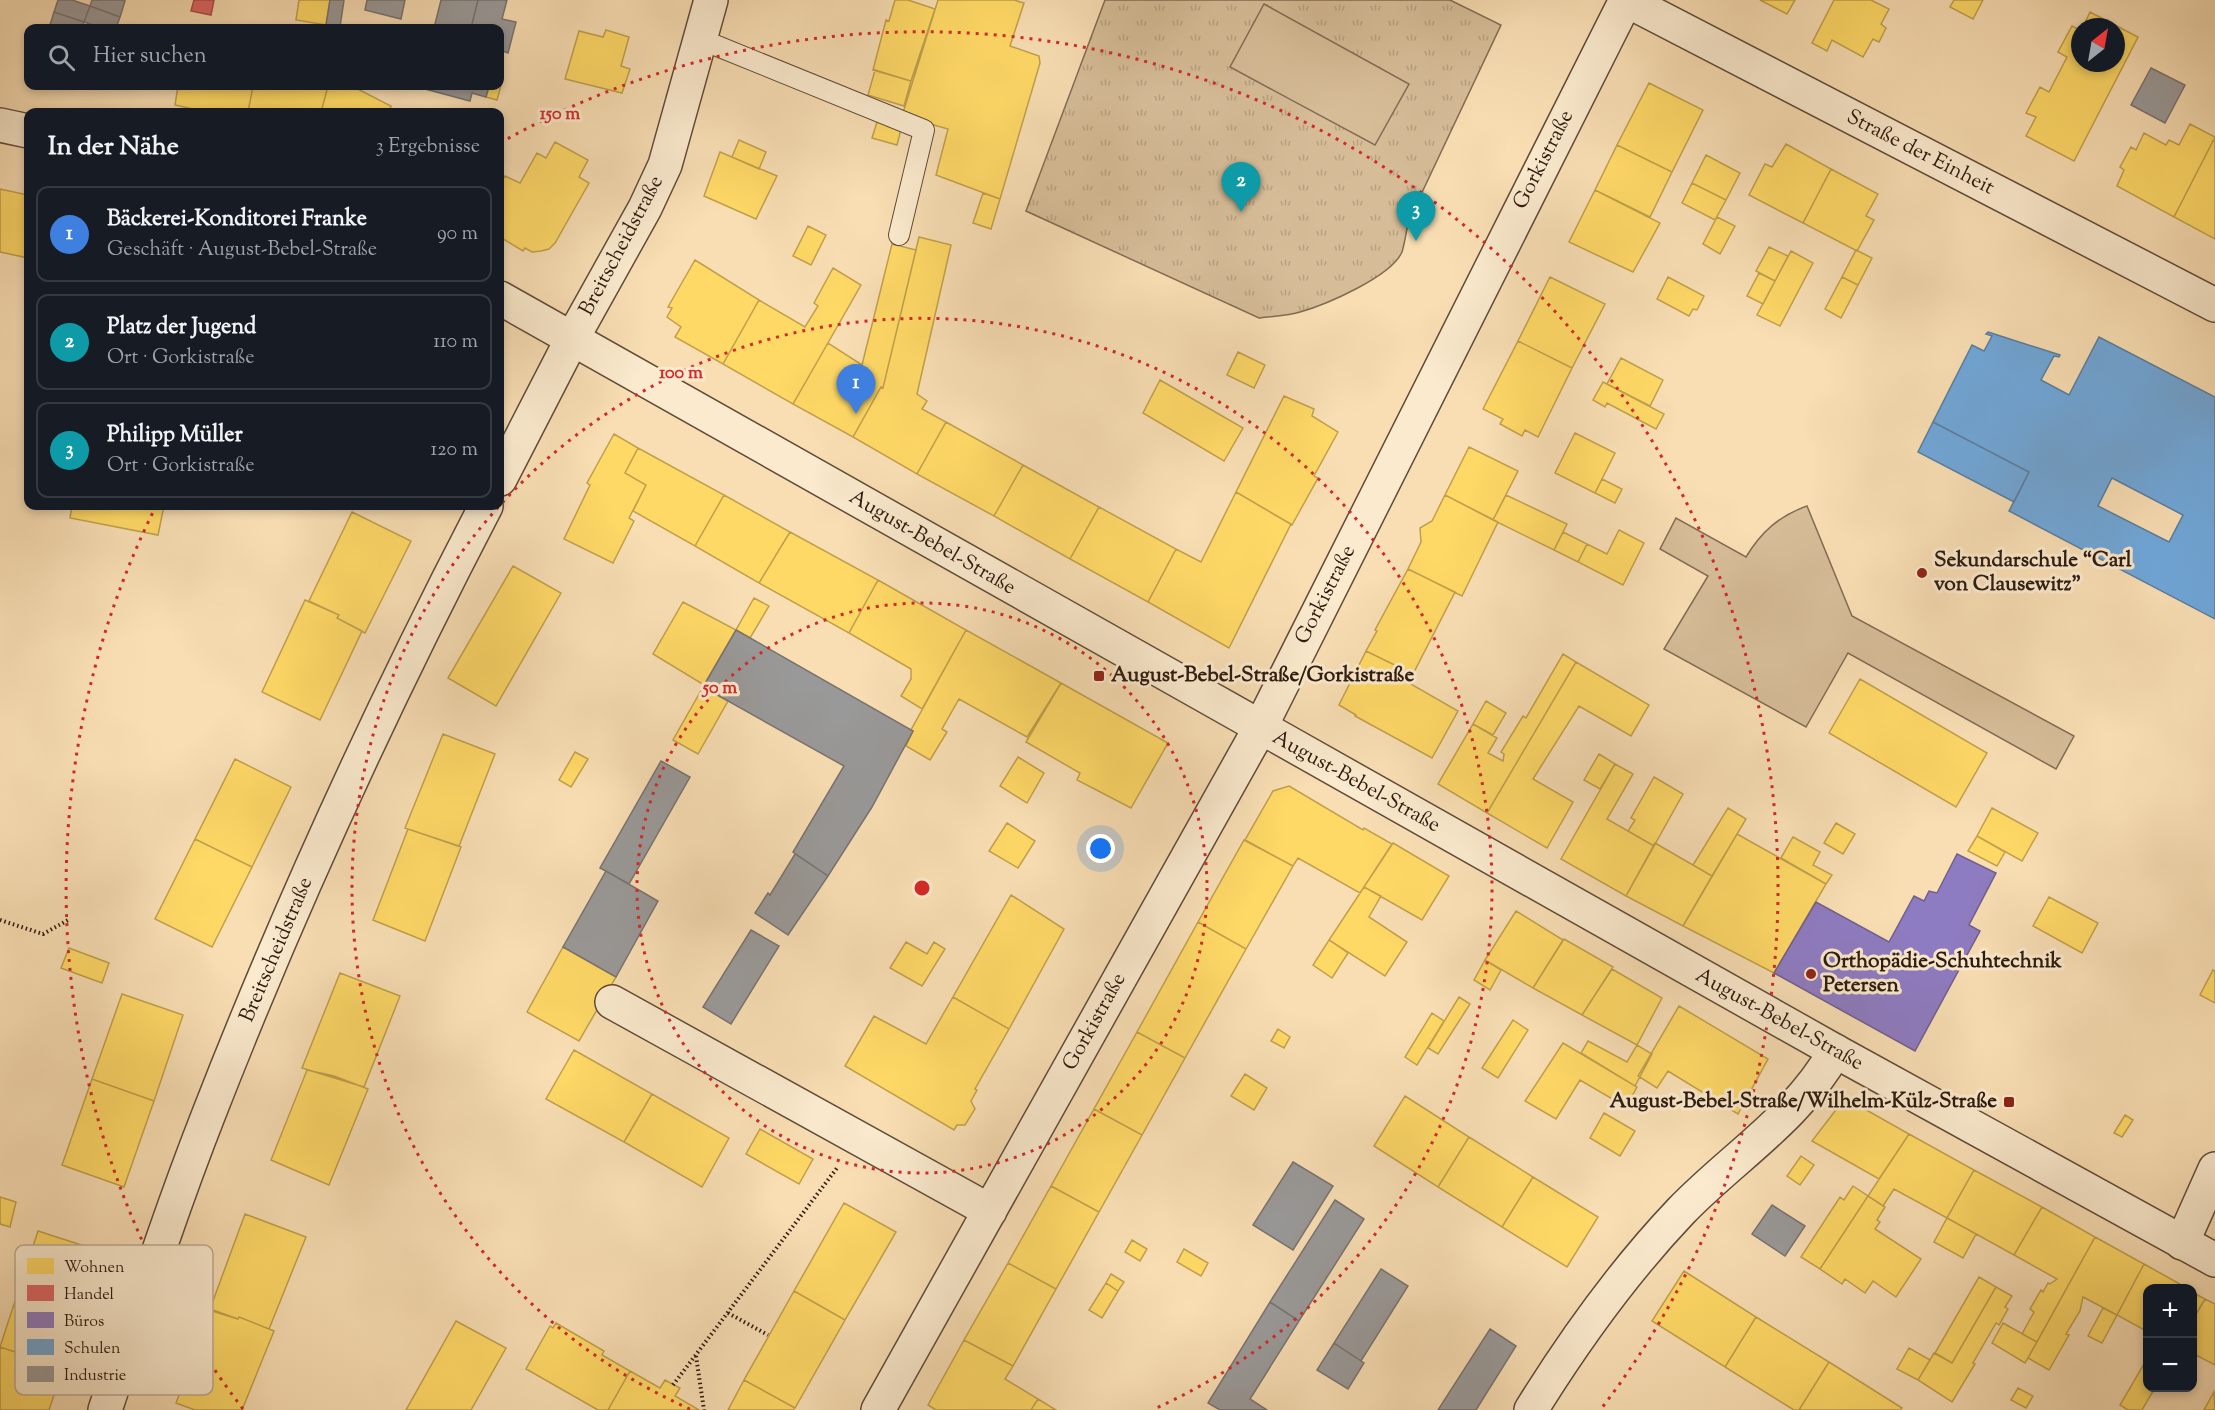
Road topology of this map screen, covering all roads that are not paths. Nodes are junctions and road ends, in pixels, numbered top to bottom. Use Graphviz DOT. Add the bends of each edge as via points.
graph roads {
  1 [pos="711,0"];
  2 [pos="1626,0"];
  3 [pos="700,39"];
  4 [pos="0,125"];
  5 [pos="24,130"];
  6 [pos="899,235"];
  7 [pos="504,300"];
  8 [pos="2215,305"];
  9 [pos="572,339"];
  10 [pos="504,471"];
  11 [pos="484,510"];
  12 [pos="1260,728"];
  13 [pos="612,1002"];
  14 [pos="1835,1051"];
  15 [pos="2215,1169"];
  16 [pos="990,1211"];
  17 [pos="2182,1243"];
  18 [pos="160,1245"];
  19 [pos="2215,1260"];
  20 [pos="110,1395"];
  21 [pos="105,1410"];
  22 [pos="878,1410"];
  23 [pos="1530,1410"];
  1 -- 3 [label="street, Breitscheidstraße"];
  2 -- 8 [label="street, Straße der Einheit"];
  2 -- 12 [label="street, Gorkistraße"];
  3 -- 6 [label="lane" via="924,130"];
  3 -- 9 [label="street, Breitscheidstraße" via="665,165"];
  4 -- 5 [label="street"];
  7 -- 9 [label="street, August-Bebel-Straße"];
  9 -- 10 [label="street, Breitscheidstraße"];
  9 -- 12 [label="street, August-Bebel-Straße"];
  11 -- 18 [label="street, Breitscheidstraße" via="397,681 256,996"];
  12 -- 14 [label="street, August-Bebel-Straße"];
  12 -- 16 [label="street, Gorkistraße"];
  13 -- 16 [label="street"];
  14 -- 17 [label="street, August-Bebel-Straße"];
  14 -- 23 [label="street" via="1803,1098 1683,1209 1644,1252 1584,1328"];
  15 -- 17 [label="street"];
  16 -- 22 [label="street, Gorkistraße"];
  17 -- 19 [label="street, August-Bebel-Straße"];
  20 -- 21 [label="street, Breitscheidstraße"];
}
